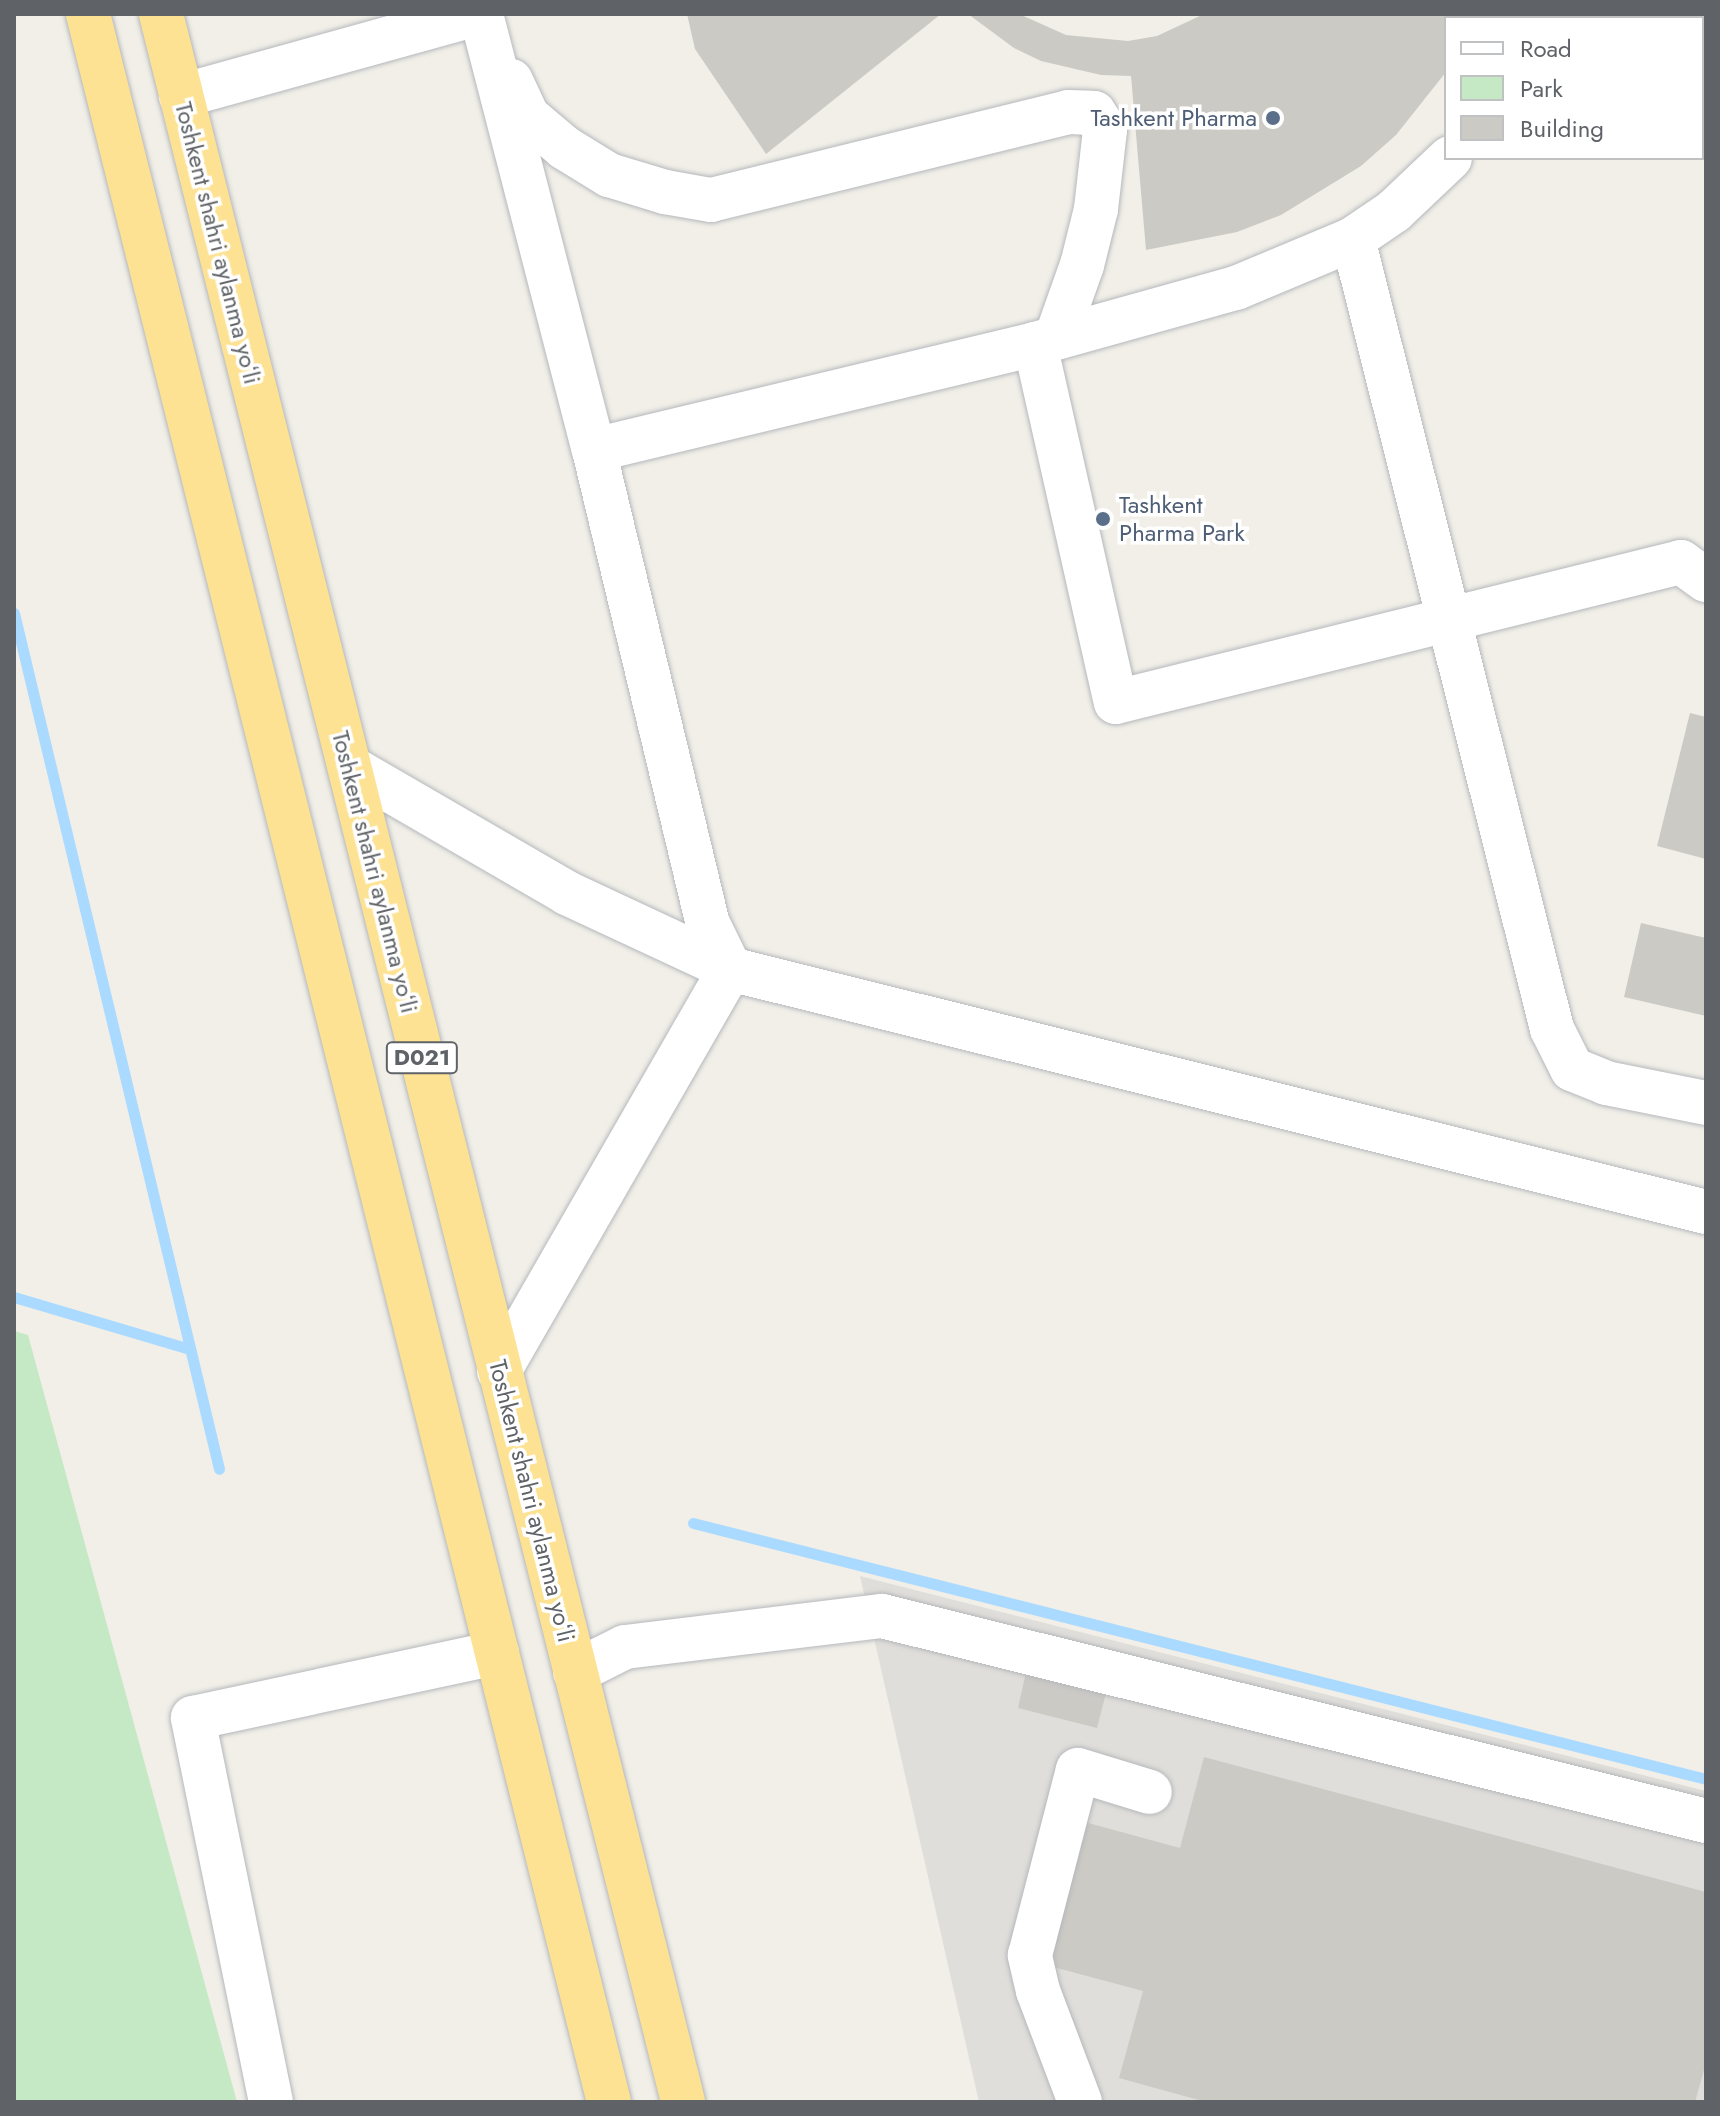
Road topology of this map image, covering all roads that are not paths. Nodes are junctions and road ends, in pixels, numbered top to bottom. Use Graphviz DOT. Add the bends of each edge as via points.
graph roads {
  1 [pos="88,14"];
  2 [pos="161,14"];
  3 [pos="480,14"];
  4 [pos="181,96"];
  5 [pos="1448,160"];
  6 [pos="1353,239"];
  7 [pos="1046,341"];
  8 [pos="594,450"];
  9 [pos="1706,580"];
  10 [pos="1450,620"];
  11 [pos="350,767"];
  12 [pos="730,969"];
  13 [pos="1706,1103"];
  14 [pos="1706,1212"];
  15 [pos="499,1371"];
  16 [pos="497,1653"];
  17 [pos="575,1672"];
  18 [pos="1150,1792"];
  19 [pos="1706,1821"];
  20 [pos="1092,2099"];
  21 [pos="271,2102"];
  22 [pos="609,2102"];
  23 [pos="683,2102"];
  1 -- 16 [label="highway, D021"];
  2 -- 4 [label="highway, Toshkent shahri aylanma yoʻli / D021"];
  3 -- 4 [label="lane"];
  3 -- 7 [label="lane" via="527,116 565,148 609,175 711,200 1068,112 1094,113 1105,130 1096,209 1082,265"];
  3 -- 8 [label="lane"];
  4 -- 11 [label="highway, Toshkent shahri aylanma yoʻli / D021"];
  5 -- 6 [label="lane" via="1394,211"];
  6 -- 7 [label="lane" via="1236,288"];
  6 -- 10 [label="lane"];
  7 -- 8 [label="lane"];
  7 -- 10 [label="lane" via="1116,702"];
  8 -- 12 [label="lane" via="707,922"];
  9 -- 10 [label="lane" via="1681,562"];
  10 -- 13 [label="lane" via="1552,1029 1572,1069 1606,1083"];
  11 -- 12 [label="lane" via="567,893"];
  11 -- 15 [label="highway, Toshkent shahri aylanma yoʻli / D021"];
  12 -- 14 [label="lane"];
  12 -- 15 [label="lane"];
  15 -- 17 [label="highway, Toshkent shahri aylanma yoʻli / D021"];
  16 -- 21 [label="lane" via="193,1718"];
  16 -- 22 [label="highway, D021"];
  17 -- 19 [label="lane" via="625,1647 882,1616"];
  17 -- 23 [label="highway, Toshkent shahri aylanma yoʻli / D021"];
  18 -- 20 [label="lane" via="1078,1770 1030,1955 1038,1991"];
}
